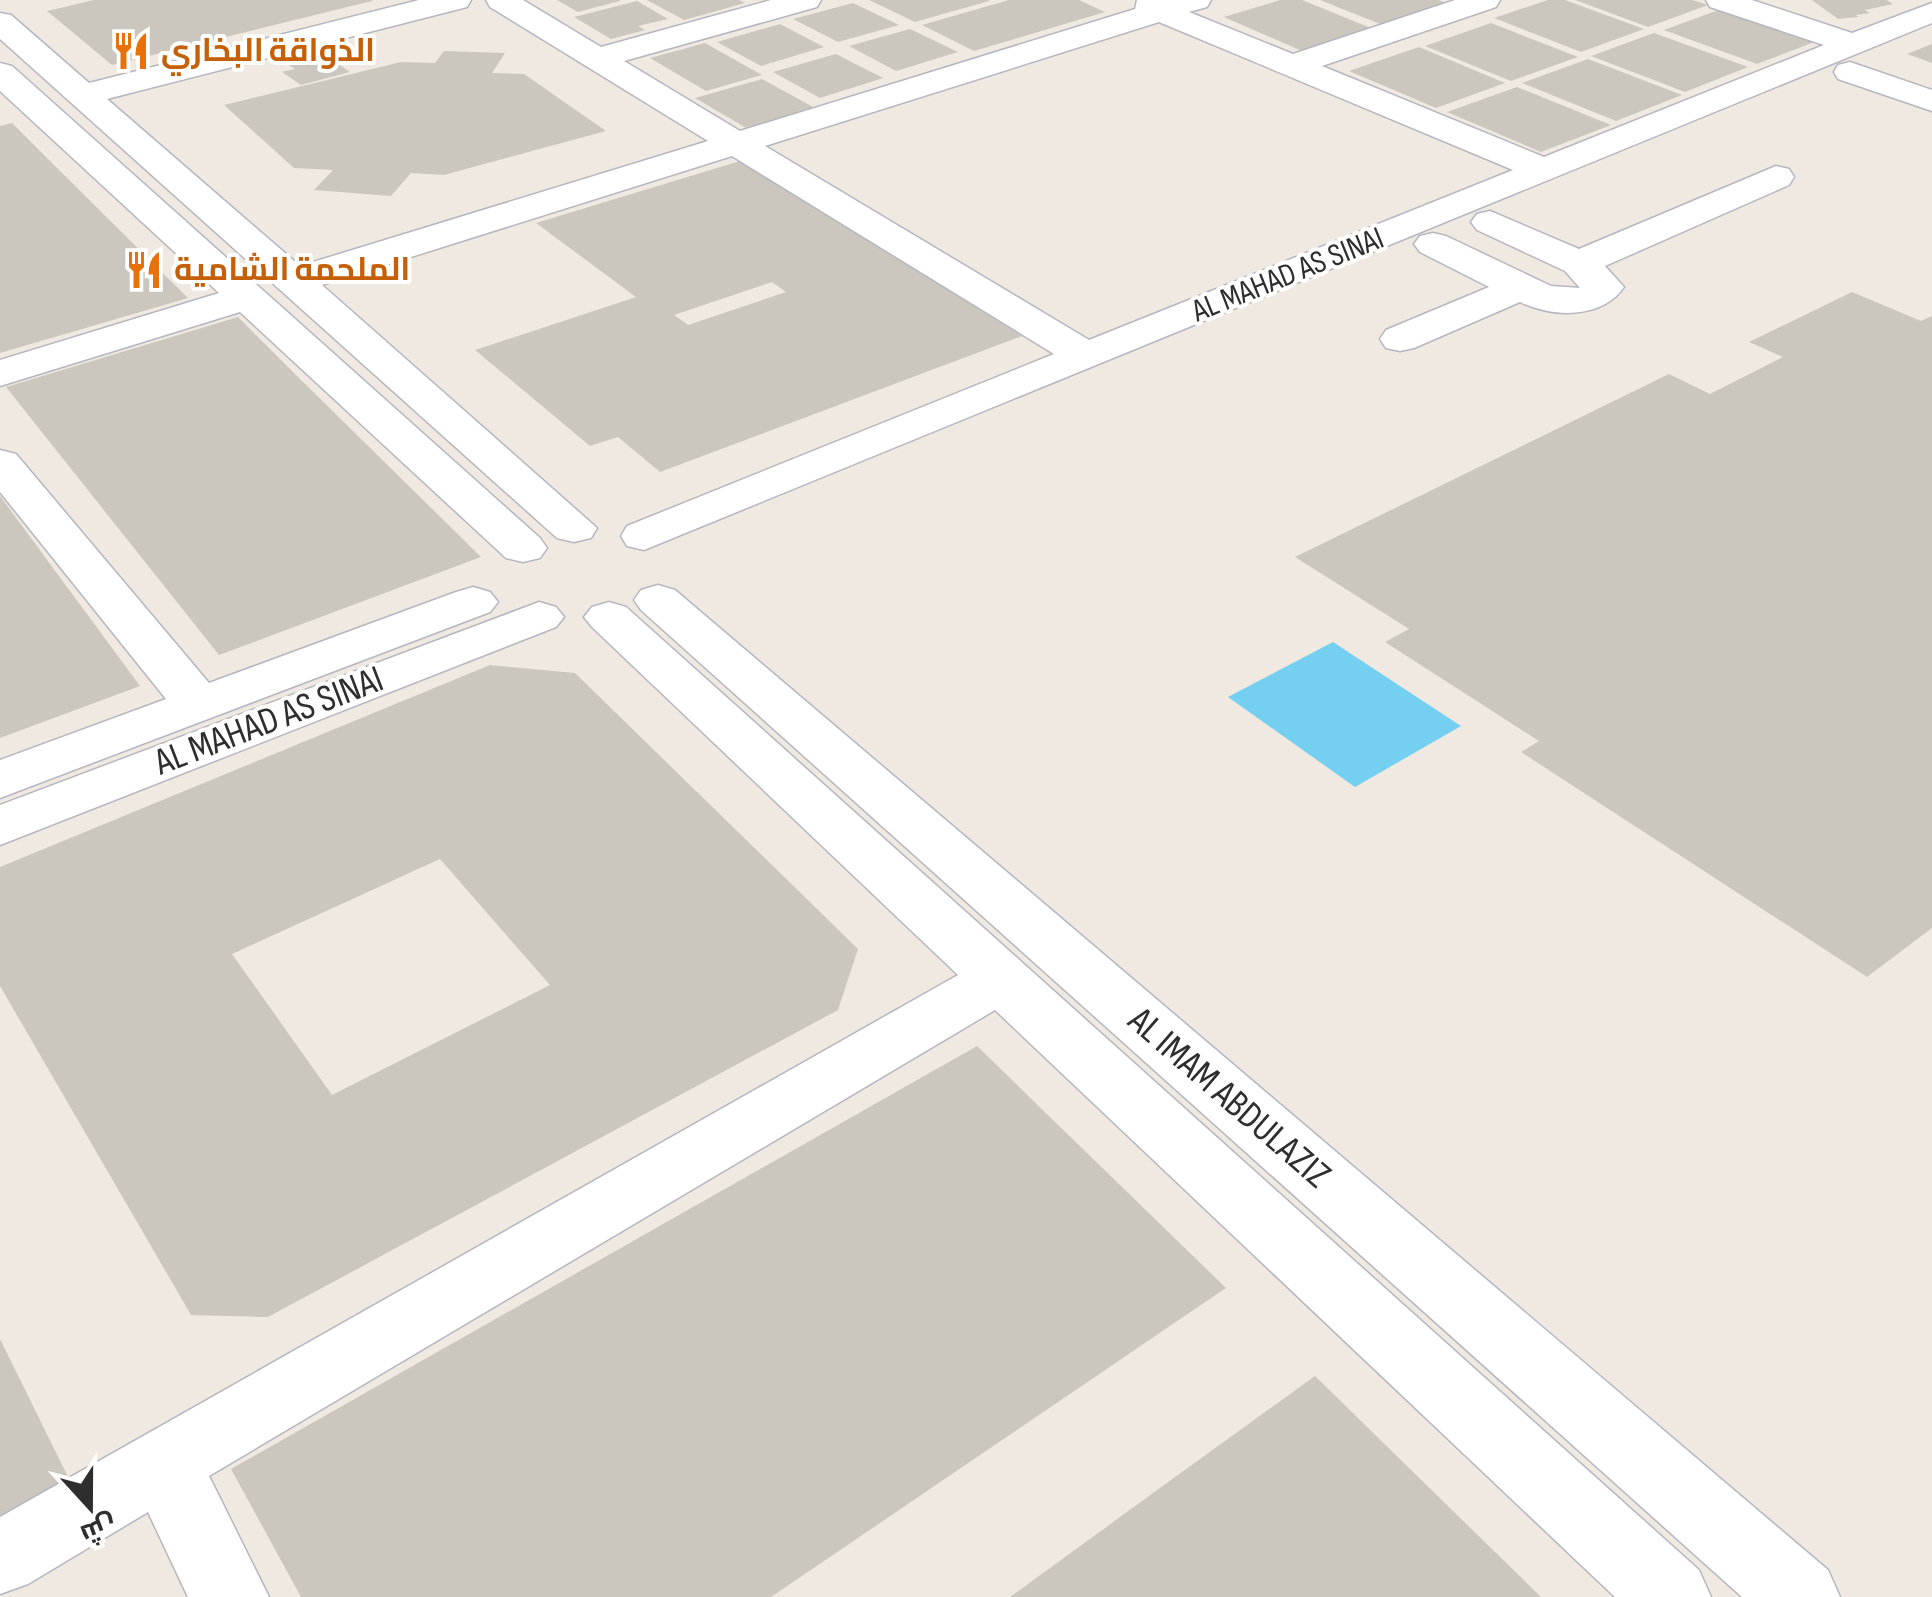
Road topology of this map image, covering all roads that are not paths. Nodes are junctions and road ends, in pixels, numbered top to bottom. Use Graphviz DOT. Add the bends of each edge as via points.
graph roads {
  1 [pos="456,0"];
  2 [pos="500,0"];
  3 [pos="806,0"];
  4 [pos="1196,0"];
  5 [pos="1485,0"];
  6 [pos="1721,0"];
  7 [pos="1146,5"];
  8 [pos="1932,12"];
  9 [pos="0,22"];
  10 [pos="1932,38"];
  11 [pos="597,58"];
  12 [pos="1860,60"];
  13 [pos="1294,65"];
  14 [pos="0,73"];
  15 [pos="1932,84"];
  16 [pos="83,95"];
  17 [pos="1932,101"];
  18 [pos="18,110"];
  19 [pos="737,144"];
  20 [pos="1547,171"];
  21 [pos="1776,177"];
  22 [pos="1490,222"];
  23 [pos="1433,244"];
  24 [pos="1579,263"];
  25 [pos="294,281"];
  26 [pos="1520,288"];
  27 [pos="246,296"];
  28 [pos="1400,339"];
  29 [pos="1086,356"];
  30 [pos="0,373"];
  31 [pos="0,463"];
  32 [pos="574,528"];
  33 [pos="646,579"];
  34 [pos="522,585"];
  35 [pos="198,705"];
  36 [pos="0,780"];
  37 [pos="0,826"];
  38 [pos="1001,978"];
  39 [pos="163,1463"];
  40 [pos="0,1558"];
  41 [pos="229,1597"];
  42 [pos="1671,1597"];
  43 [pos="1800,1597"];
  1 -- 16 [label="street"];
  2 -- 11 [label="street"];
  3 -- 11 [label="street"];
  4 -- 7 [label="street"];
  5 -- 13 [label="street"];
  6 -- 12 [label="street"];
  7 -- 13 [label="street"];
  7 -- 19 [label="street"];
  8 -- 12 [label="street, AL MAHAD AS SINAI"];
  9 -- 16 [label="street"];
  10 -- 12 [label="street, AL MAHAD AS SINAI"];
  11 -- 19 [label="street"];
  12 -- 15 [label="street"];
  12 -- 17 [label="street"];
  12 -- 20 [label="street, AL MAHAD AS SINAI"];
  12 -- 22 [label="street, AL MAHAD AS SINAI"];
  13 -- 20 [label="street"];
  14 -- 18 [label="street"];
  16 -- 25 [label="street"];
  18 -- 27 [label="street"];
  19 -- 25 [label="street"];
  19 -- 29 [label="street"];
  20 -- 29 [label="street, AL MAHAD AS SINAI"];
  21 -- 24 [label="street"];
  22 -- 23 [label="street, AL MAHAD AS SINAI"];
  22 -- 24 [label="street"];
  23 -- 26 [label="street"];
  23 -- 33 [label="street, AL MAHAD AS SINAI"];
  24 -- 26 [label="street" via="1604,287 1589,300 1565,302"];
  25 -- 32 [label="street"];
  26 -- 28 [label="street"];
  27 -- 30 [label="street"];
  27 -- 34 [label="street"];
  29 -- 33 [label="street, AL MAHAD AS SINAI"];
  31 -- 35 [label="street"];
  32 -- 33 [label="street" via="623,524"];
  32 -- 34 [label="street" via="546,530"];
  33 -- 34 [label="street" via="586,626"];
  33 -- 38 [label="street"];
  33 -- 43 [label="street, AL IMAM ABDULAZIZ"];
  34 -- 35 [label="street, AL MAHAD AS SINAI"];
  34 -- 37 [label="street, AL MAHAD AS SINAI"];
  35 -- 36 [label="street, AL MAHAD AS SINAI"];
  38 -- 39 [label="street"];
  38 -- 42 [label="street"];
  39 -- 40 [label="street"];
  39 -- 41 [label="street"];
}
